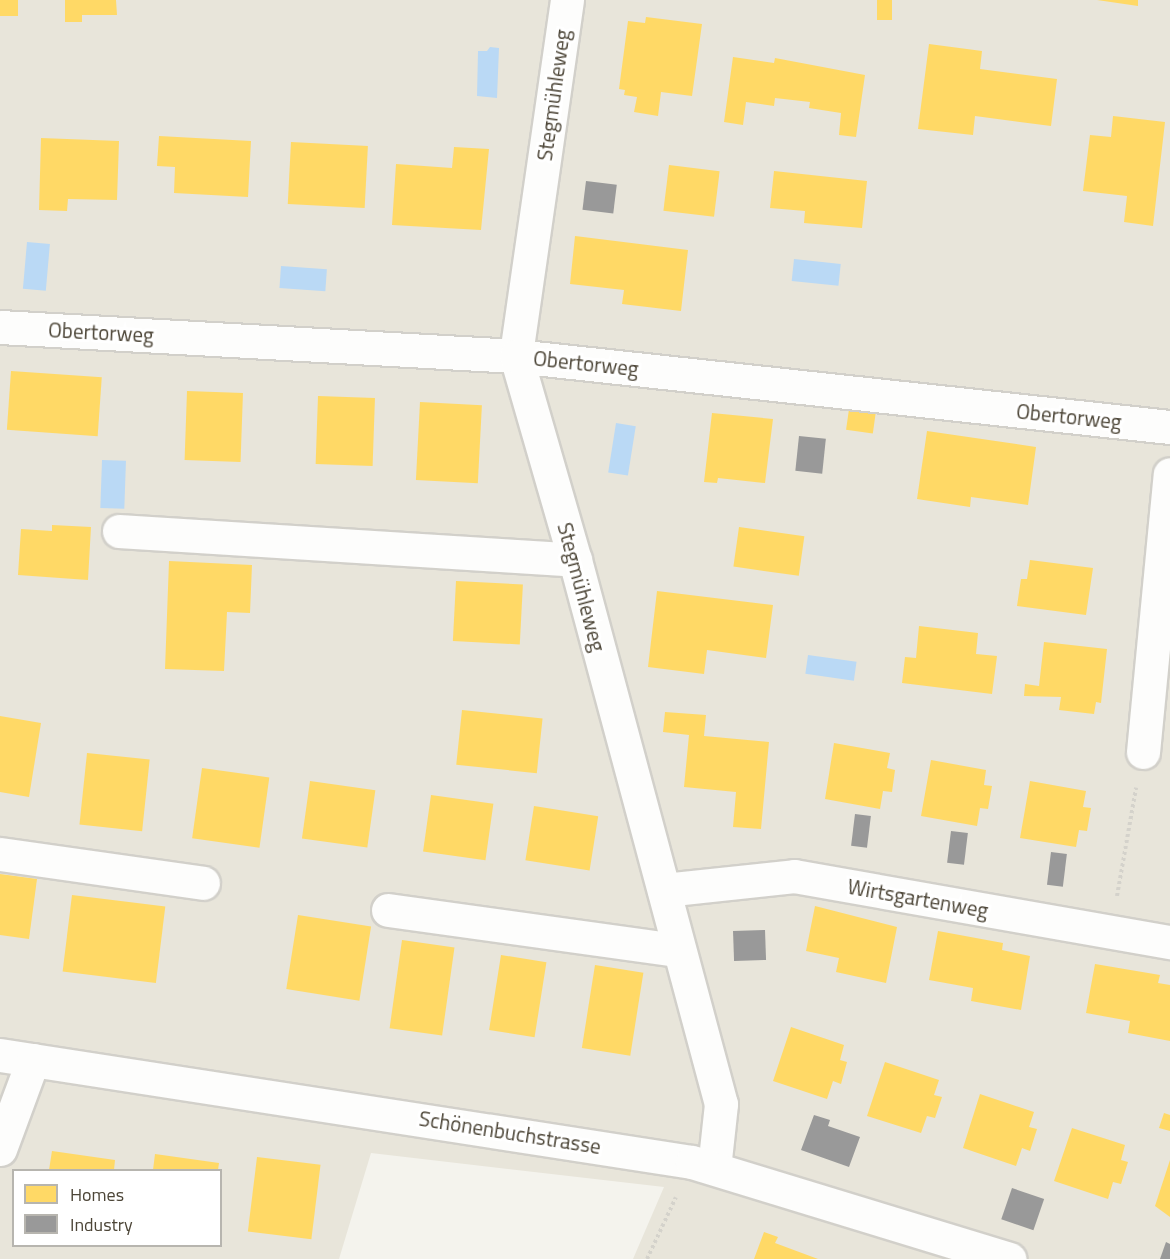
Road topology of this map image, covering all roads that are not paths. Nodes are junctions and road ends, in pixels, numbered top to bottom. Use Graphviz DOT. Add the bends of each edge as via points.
graph roads {
  1 [pos="567,0"];
  2 [pos="0,327"];
  3 [pos="516,356"];
  4 [pos="1170,427"];
  5 [pos="1170,474"];
  6 [pos="119,531"];
  7 [pos="575,560"];
  8 [pos="1143,752"];
  9 [pos="0,854"];
  10 [pos="203,884"];
  11 [pos="664,890"];
  12 [pos="388,910"];
  13 [pos="1170,942"];
  14 [pos="678,950"];
  15 [pos="0,1055"];
  16 [pos="33,1060"];
  17 [pos="0,1149"];
  18 [pos="703,1165"];
  19 [pos="1009,1259"];
  1 -- 3 [label="street, Stegmühleweg"];
  2 -- 3 [label="street, Obertorweg"];
  3 -- 4 [label="street, Obertorweg"];
  3 -- 7 [label="street, Stegmühleweg"];
  5 -- 8 [label="street"];
  6 -- 7 [label="street"];
  7 -- 11 [label="street, Stegmühleweg"];
  9 -- 10 [label="street"];
  11 -- 13 [label="street, Wirtsgartenweg" via="794,876"];
  11 -- 14 [label="street, Stegmühleweg"];
  12 -- 14 [label="street"];
  14 -- 18 [label="street, Stegmühleweg" via="721,1104"];
  15 -- 16 [label="street, Schönenbuchstrasse"];
  16 -- 17 [label="street"];
  16 -- 18 [label="street, Schönenbuchstrasse"];
  18 -- 19 [label="street, Schönenbuchstrasse"];
}
